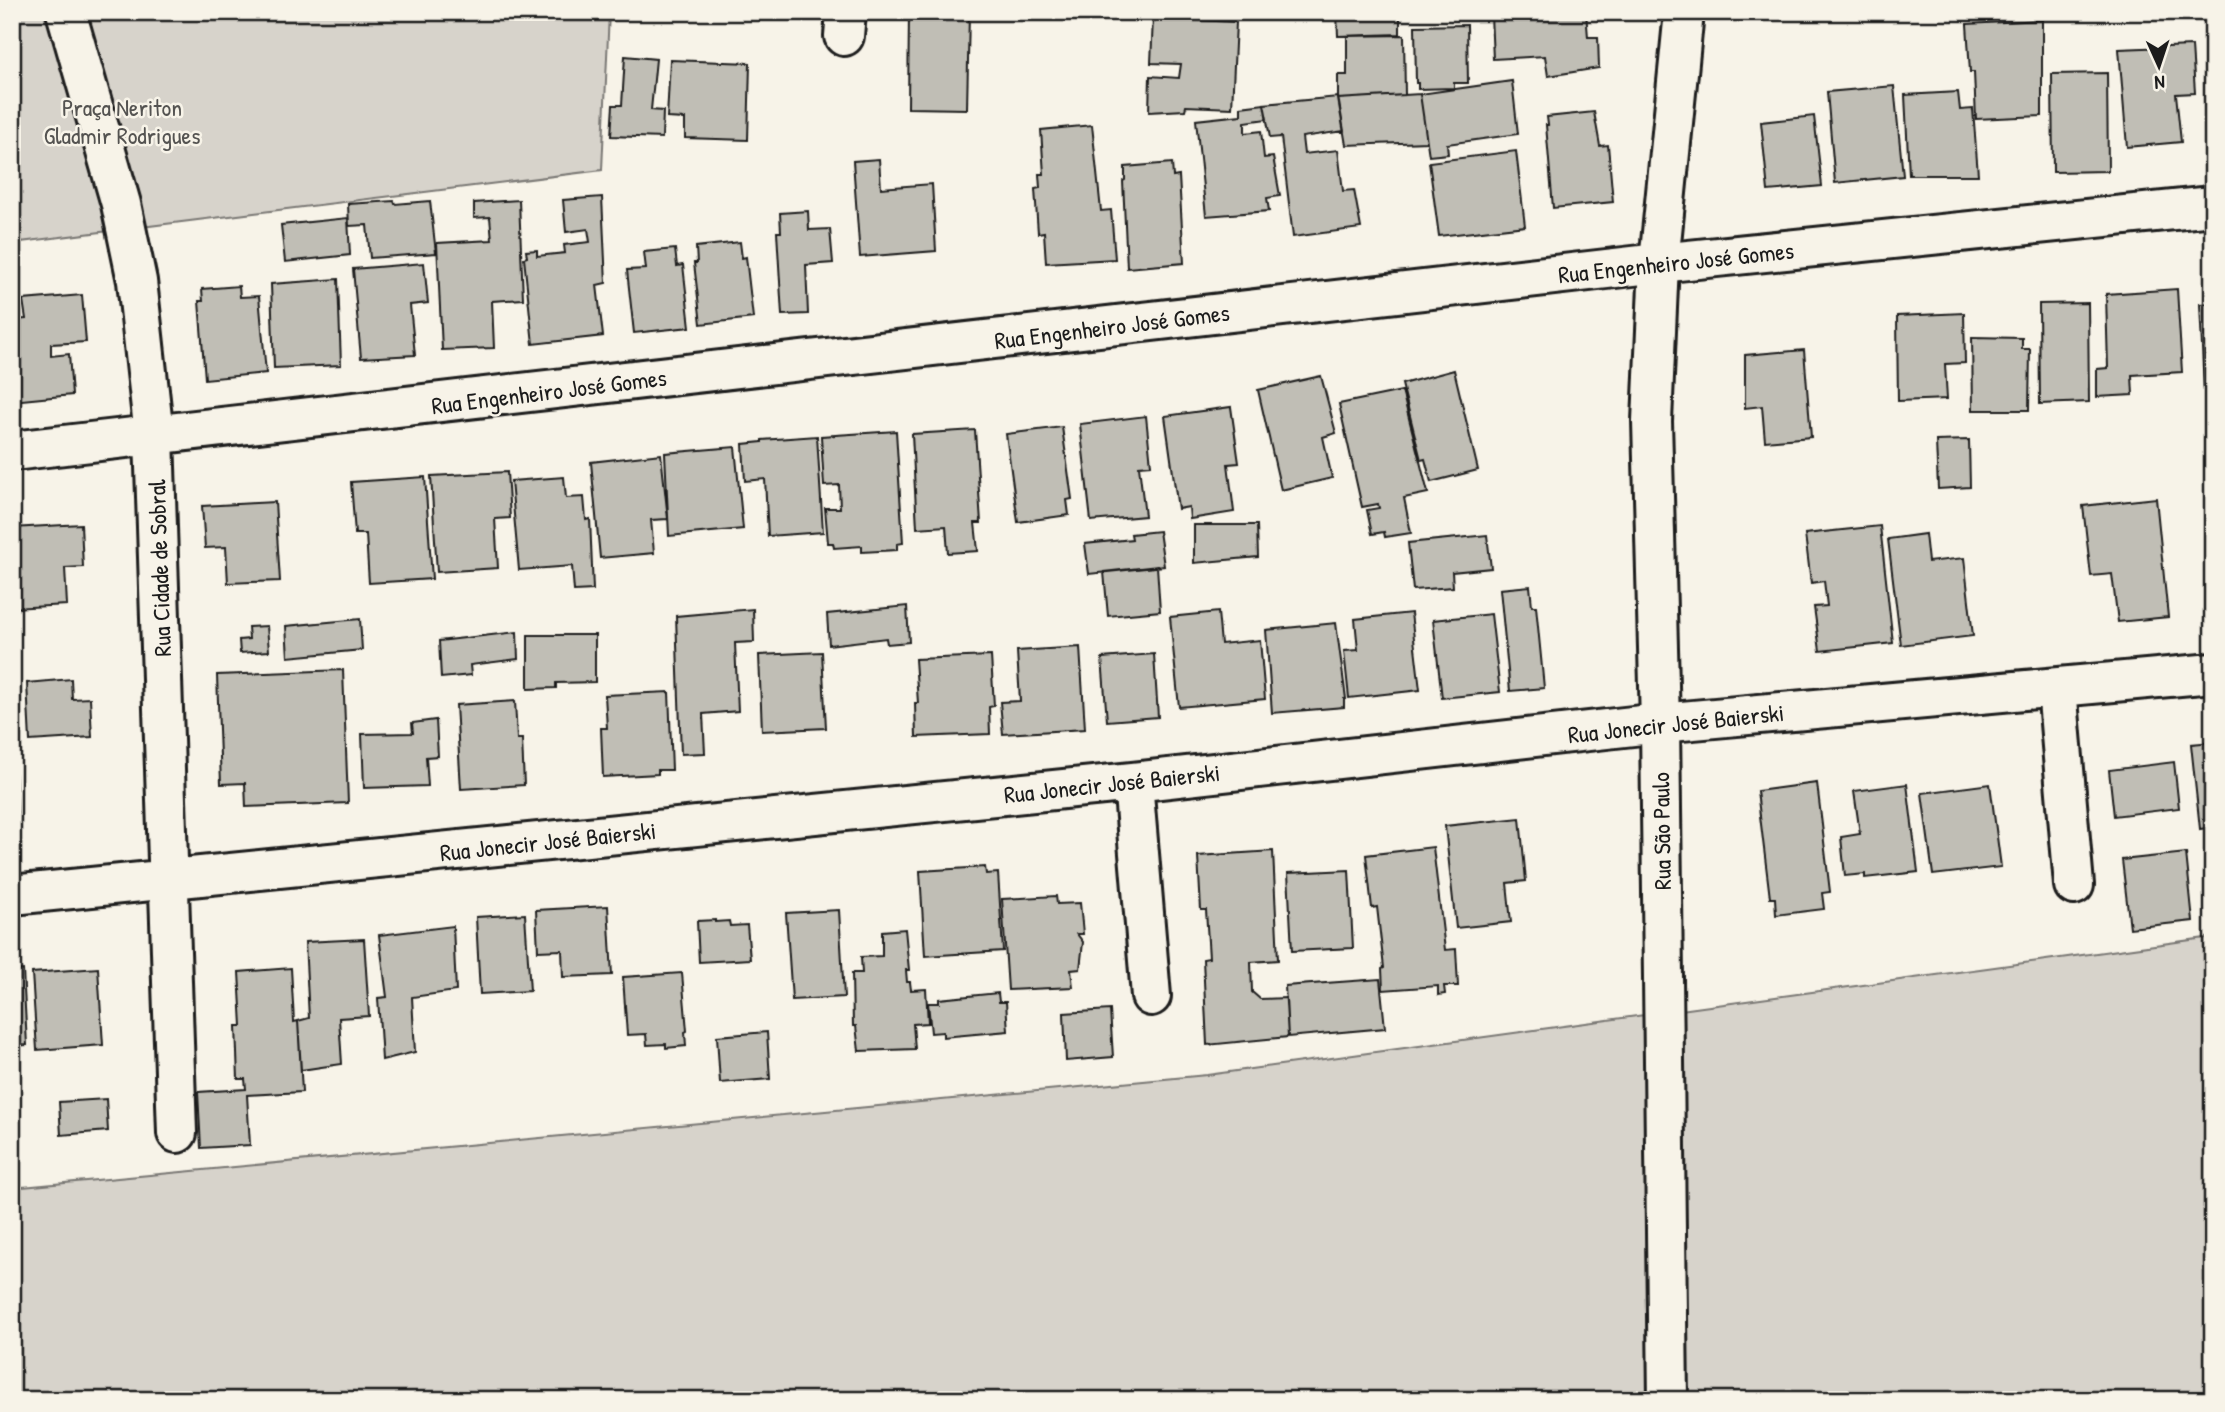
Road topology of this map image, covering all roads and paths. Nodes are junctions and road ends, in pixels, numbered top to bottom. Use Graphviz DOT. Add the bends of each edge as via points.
graph roads {
  1 [pos="66,12"];
  2 [pos="1684,12"];
  3 [pos="2213,206"];
  4 [pos="1659,263"];
  5 [pos="154,436"];
  6 [pos="12,451"];
  7 [pos="2213,673"];
  8 [pos="2057,688"];
  9 [pos="1660,723"];
  10 [pos="1133,782"];
  11 [pos="169,879"];
  12 [pos="2074,885"];
  13 [pos="12,895"];
  14 [pos="1151,996"];
  15 [pos="177,1133"];
  16 [pos="1668,1400"];
  1 -- 5 [label="street, Rua Cidade de Sobral" via="121,204 137,281"];
  2 -- 4 [label="street, Rua São Paulo"];
  3 -- 4 [label="street, Rua Engenheiro José Gomes"];
  4 -- 5 [label="street, Rua Engenheiro José Gomes"];
  4 -- 9 [label="street, Rua São Paulo" via="1652,421"];
  5 -- 6 [label="street, Rua Engenheiro José Gomes"];
  5 -- 11 [label="street, Rua Cidade de Sobral"];
  7 -- 8 [label="street, Rua Jonecir José Baierski"];
  8 -- 9 [label="street, Rua Jonecir José Baierski"];
  8 -- 12 [label="street"];
  9 -- 10 [label="street, Rua Jonecir José Baierski"];
  9 -- 16 [label="street, Rua São Paulo"];
  10 -- 11 [label="street, Rua Jonecir José Baierski"];
  10 -- 14 [label="street"];
  11 -- 13 [label="street, Rua Jonecir José Baierski"];
  11 -- 15 [label="street, Rua Cidade de Sobral"];
}
